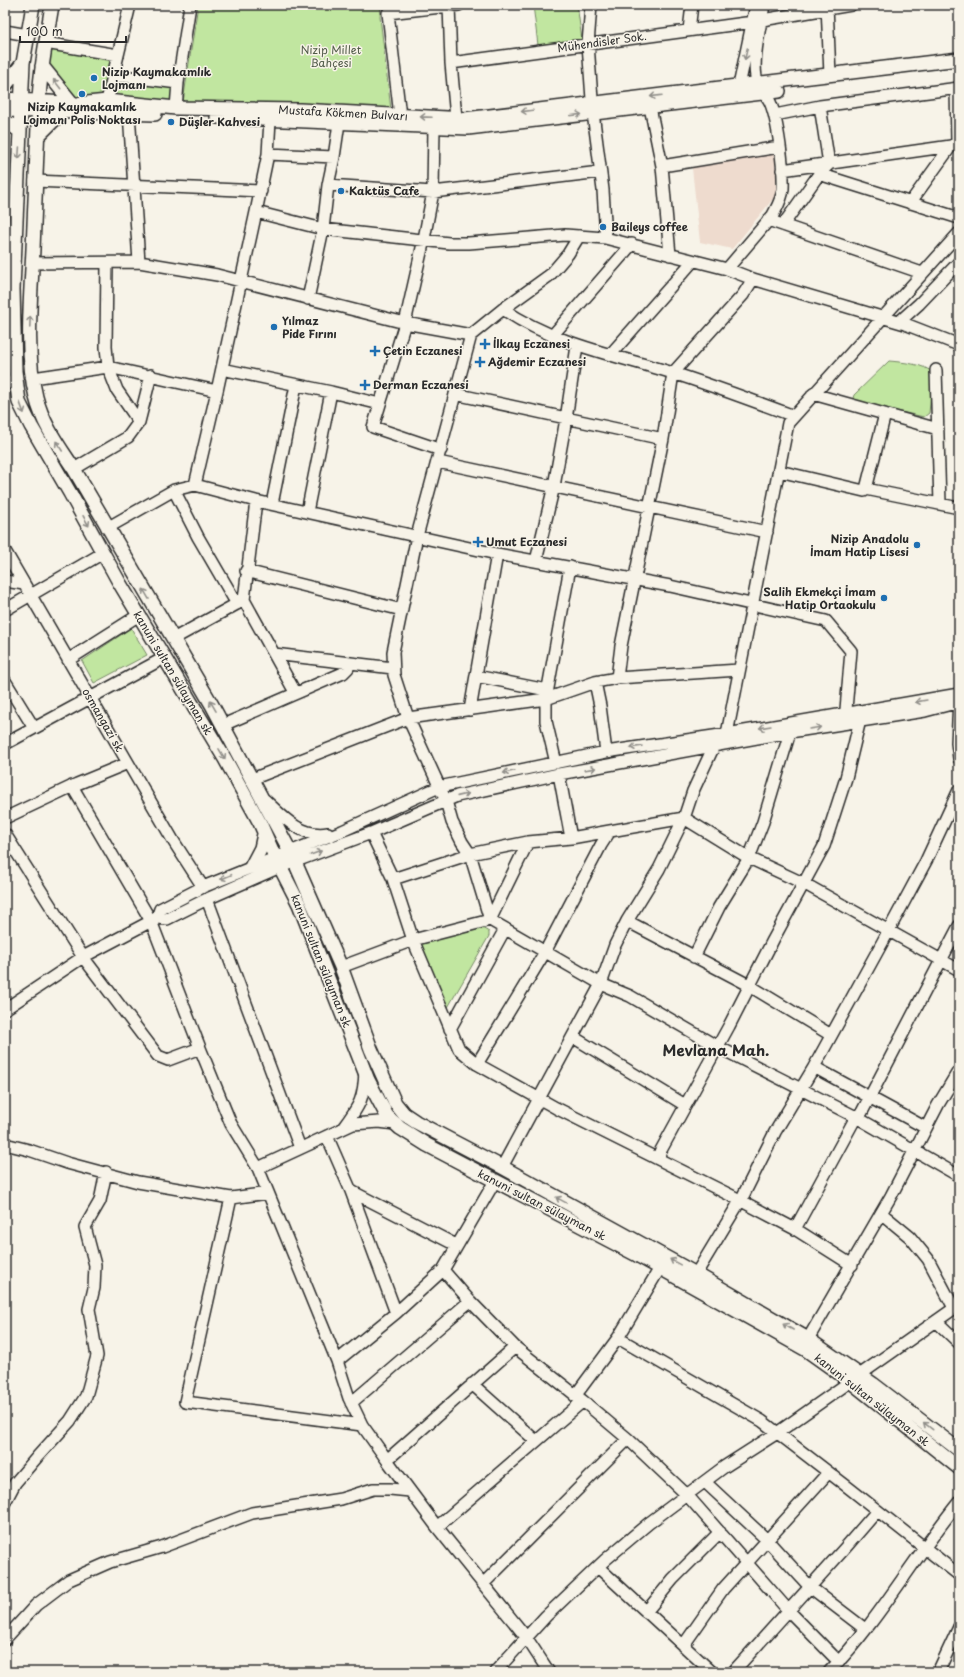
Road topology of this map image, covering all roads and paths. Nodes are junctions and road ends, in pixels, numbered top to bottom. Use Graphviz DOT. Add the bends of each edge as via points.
graph roads {
  1 [pos="33,5"];
  2 [pos="52,5"];
  3 [pos="130,5"];
  4 [pos="190,5"];
  5 [pos="591,5"];
  6 [pos="692,5"];
  7 [pos="756,5"];
  8 [pos="764,5"];
  9 [pos="851,5"];
  10 [pos="453,6"];
  11 [pos="827,7"];
  12 [pos="388,9"];
  13 [pos="757,21"];
  14 [pos="689,30"];
  15 [pos="5,31"];
  16 [pos="28,35"];
  17 [pos="45,44"];
  18 [pos="588,44"];
  19 [pos="118,55"];
  20 [pos="959,60"];
  21 [pos="23,63"];
  22 [pos="451,63"];
  23 [pos="42,66"];
  24 [pos="959,68"];
  25 [pos="114,75"];
  26 [pos="830,76"];
  27 [pos="178,83"];
  28 [pos="5,86"];
  29 [pos="739,86"];
  30 [pos="762,88"];
  31 [pos="957,88"];
  32 [pos="5,99"];
  33 [pos="107,101"];
  34 [pos="22,105"];
  35 [pos="39,106"];
  36 [pos="820,106"];
  37 [pos="650,107"];
  38 [pos="67,108"];
  39 [pos="176,108"];
  40 [pos="593,109"];
  41 [pos="5,110"];
  42 [pos="129,113"];
  43 [pos="775,115"];
  44 [pos="400,116"];
  45 [pos="270,120"];
  46 [pos="5,121"];
  47 [pos="463,122"];
  48 [pos="339,123"];
  49 [pos="434,127"];
  50 [pos="20,131"];
  51 [pos="38,136"];
  52 [pos="950,146"];
  53 [pos="779,147"];
  54 [pos="268,154"];
  55 [pos="334,157"];
  56 [pos="830,164"];
  57 [pos="662,166"];
  58 [pos="782,170"];
  59 [pos="600,172"];
  60 [pos="820,174"];
  61 [pos="35,181"];
  62 [pos="328,185"];
  63 [pos="135,186"];
  64 [pos="260,191"];
  65 [pos="432,192"];
  66 [pos="910,203"];
  67 [pos="256,212"];
  68 [pos="959,218"];
  69 [pos="768,220"];
  70 [pos="783,225"];
  71 [pos="323,229"];
  72 [pos="959,233"];
  73 [pos="579,236"];
  74 [pos="605,238"];
  75 [pos="424,239"];
  76 [pos="632,244"];
  77 [pos="670,255"];
  78 [pos="939,255"];
  79 [pos="693,261"];
  80 [pos="959,261"];
  81 [pos="139,262"];
  82 [pos="32,263"];
  83 [pos="107,263"];
  84 [pos="727,269"];
  85 [pos="922,273"];
  86 [pos="753,279"];
  87 [pos="242,281"];
  88 [pos="9,289"];
  89 [pos="308,299"];
  90 [pos="503,309"];
  91 [pos="882,317"];
  92 [pos="898,322"];
  93 [pos="405,323"];
  94 [pos="472,335"];
  95 [pos="552,336"];
  96 [pos="959,345"];
  97 [pos="577,346"];
  98 [pos="610,355"];
  99 [pos="108,367"];
  100 [pos="222,369"];
  101 [pos="936,370"];
  102 [pos="673,373"];
  103 [pos="151,375"];
  104 [pos="33,378"];
  105 [pos="11,384"];
  106 [pos="296,385"];
  107 [pos="218,391"];
  108 [pos="331,392"];
  109 [pos="455,394"];
  110 [pos="813,394"];
  111 [pos="380,404"];
  112 [pos="885,414"];
  113 [pos="794,416"];
  114 [pos="566,419"];
  115 [pos="139,422"];
  116 [pos="938,429"];
  117 [pos="663,439"];
  118 [pos="441,450"];
  119 [pos="438,462"];
  120 [pos="74,470"];
  121 [pos="779,471"];
  122 [pos="195,485"];
  123 [pos="554,486"];
  124 [pos="866,489"];
  125 [pos="174,490"];
  126 [pos="256,501"];
  127 [pos="272,504"];
  128 [pos="940,504"];
  129 [pos="650,508"];
  130 [pos="959,508"];
  131 [pos="307,512"];
  132 [pos="107,528"];
  133 [pos="767,532"];
  134 [pos="417,536"];
  135 [pos="5,551"];
  136 [pos="103,553"];
  137 [pos="497,554"];
  138 [pos="536,561"];
  139 [pos="570,567"];
  140 [pos="246,571"];
  141 [pos="635,579"];
  142 [pos="5,581"];
  143 [pos="24,584"];
  144 [pos="31,596"];
  145 [pos="240,602"];
  146 [pos="752,605"];
  147 [pos="5,610"];
  148 [pos="402,610"];
  149 [pos="139,615"];
  150 [pos="172,639"];
  151 [pos="274,654"];
  152 [pos="164,658"];
  153 [pos="68,660"];
  154 [pos="350,663"];
  155 [pos="393,668"];
  156 [pos="739,670"];
  157 [pos="476,676"];
  158 [pos="617,678"];
  159 [pos="5,681"];
  160 [pos="595,682"];
  161 [pos="295,692"];
  162 [pos="959,694"];
  163 [pos="547,695"];
  164 [pos="90,698"];
  165 [pos="959,698"];
  166 [pos="959,702"];
  167 [pos="470,710"];
  168 [pos="408,718"];
  169 [pos="845,718"];
  170 [pos="860,720"];
  171 [pos="223,725"];
  172 [pos="34,728"];
  173 [pos="790,732"];
  174 [pos="726,739"];
  175 [pos="5,744"];
  176 [pos="714,746"];
  177 [pos="606,752"];
  178 [pos="959,759"];
  179 [pos="128,763"];
  180 [pos="556,763"];
  181 [pos="559,774"];
  182 [pos="252,779"];
  183 [pos="72,786"];
  184 [pos="439,787"];
  185 [pos="959,790"];
  186 [pos="260,795"];
  187 [pos="446,801"];
  188 [pos="5,818"];
  189 [pos="684,818"];
  190 [pos="342,831"];
  191 [pos="610,831"];
  192 [pos="371,833"];
  193 [pos="5,834"];
  194 [pos="264,834"];
  195 [pos="570,838"];
  196 [pos="528,842"];
  197 [pos="470,854"];
  198 [pos="292,856"];
  199 [pos="749,858"];
  200 [pos="277,862"];
  201 [pos="251,867"];
  202 [pos="393,879"];
  203 [pos="805,884"];
  204 [pos="203,887"];
  205 [pos="207,899"];
  206 [pos="154,920"];
  207 [pos="490,920"];
  208 [pos="627,921"];
  209 [pos="959,926"];
  210 [pos="505,929"];
  211 [pos="889,930"];
  212 [pos="413,940"];
  213 [pos="546,952"];
  214 [pos="694,956"];
  215 [pos="82,957"];
  216 [pos="941,960"];
  217 [pos="341,967"];
  218 [pos="959,970"];
  219 [pos="601,984"];
  220 [pos="749,987"];
  221 [pos="5,1009"];
  222 [pos="450,1029"];
  223 [pos="831,1035"];
  224 [pos="573,1037"];
  225 [pos="718,1047"];
  226 [pos="200,1048"];
  227 [pos="477,1064"];
  228 [pos="814,1067"];
  229 [pos="365,1070"];
  230 [pos="959,1070"];
  231 [pos="800,1089"];
  232 [pos="869,1097"];
  233 [pos="539,1099"];
  234 [pos="685,1105"];
  235 [pos="856,1117"];
  236 [pos="395,1124"];
  237 [pos="343,1128"];
  238 [pos="926,1128"];
  239 [pos="327,1136"];
  240 [pos="5,1144"];
  241 [pos="300,1148"];
  242 [pos="914,1150"];
  243 [pos="658,1159"];
  244 [pos="502,1167"];
  245 [pos="258,1168"];
  246 [pos="106,1172"];
  247 [pos="959,1176"];
  248 [pos="494,1181"];
  249 [pos="351,1191"];
  250 [pos="268,1193"];
  251 [pos="231,1198"];
  252 [pos="740,1200"];
  253 [pos="881,1213"];
  254 [pos="795,1229"];
  255 [pos="456,1245"];
  256 [pos="852,1265"];
  257 [pos="660,1268"];
  258 [pos="443,1270"];
  259 [pos="696,1274"];
  260 [pos="470,1301"];
  261 [pos="956,1306"];
  262 [pos="396,1313"];
  263 [pos="936,1321"];
  264 [pos="618,1338"];
  265 [pos="808,1339"];
  266 [pos="959,1343"];
  267 [pos="515,1347"];
  268 [pos="337,1361"];
  269 [pos="855,1378"];
  270 [pos="472,1384"];
  271 [pos="579,1398"];
  272 [pos="351,1403"];
  273 [pos="362,1425"];
  274 [pos="777,1433"];
  275 [pos="628,1439"];
  276 [pos="536,1441"];
  277 [pos="959,1450"];
  278 [pos="387,1460"];
  279 [pos="959,1468"];
  280 [pos="828,1473"];
  281 [pos="705,1482"];
  282 [pos="410,1491"];
  283 [pos="687,1495"];
  284 [pos="5,1502"];
  285 [pos="959,1502"];
  286 [pos="877,1511"];
  287 [pos="437,1527"];
  288 [pos="720,1532"];
  289 [pos="767,1540"];
  290 [pos="924,1548"];
  291 [pos="747,1562"];
  292 [pos="598,1567"];
  293 [pos="959,1575"];
  294 [pos="483,1584"];
  295 [pos="810,1587"];
  296 [pos="788,1610"];
  297 [pos="646,1612"];
  298 [pos="959,1627"];
  299 [pos="865,1629"];
  300 [pos="526,1637"];
  301 [pos="5,1639"];
  302 [pos="684,1646"];
  303 [pos="955,1647"];
  304 [pos="839,1662"];
  305 [pos="495,1672"];
  306 [pos="549,1672"];
  307 [pos="712,1672"];
  308 [pos="733,1672"];
  309 [pos="829,1672"];
  310 [pos="938,1672"];
  1 -- 16 [label="main road, kanuni sultan sülayman sk"];
  2 -- 17 [label="main road"];
  3 -- 19 [label="street"];
  4 -- 27 [label="street"];
  5 -- 18 [label="street"];
  6 -- 14 [label="street"];
  7 -- 13 [label="street"];
  8 -- 13 [label="street"];
  9 -- 11 [label="street, Mühendisler Sok."];
  10 -- 12 [label="street"];
  10 -- 22 [label="street"];
  11 -- 13 [label="street, Mühendisler Sok."];
  11 -- 26 [label="street"];
  12 -- 44 [label="street"];
  13 -- 14 [label="street, Mühendisler Sok."];
  13 -- 29 [label="street, one-way"];
  13 -- 30 [label="street" via="756,50"];
  14 -- 18 [label="street, Mühendisler Sok."];
  15 -- 16 [label="street"];
  16 -- 21 [label="main road, kanuni sultan sülayman sk"];
  17 -- 19 [label="street"];
  17 -- 23 [label="main road"];
  18 -- 22 [label="street, Mühendisler Sok."];
  18 -- 40 [label="street"];
  19 -- 25 [label="street"];
  20 -- 26 [label="main road"];
  21 -- 28 [label="main road"];
  21 -- 34 [label="main road, kanuni sultan sülayman sk"];
  22 -- 47 [label="street"];
  23 -- 35 [label="main road"];
  38 -- 23 [label="main road, one-way"];
  24 -- 30 [label="main road"];
  25 -- 27 [label="street"];
  25 -- 33 [label="street"];
  26 -- 30 [label="main road"];
  27 -- 39 [label="street"];
  29 -- 30 [label="main road"];
  29 -- 40 [label="main road, one-way"];
  30 -- 37 [label="main road"];
  30 -- 43 [label="street"];
  31 -- 36 [label="street"];
  31 -- 52 [label="street" via="957,142"];
  32 -- 34 [label="main road, Mustafa Kökmen Bulvarı"];
  33 -- 38 [label="main road, Mustafa Kökmen Bulvarı"];
  33 -- 39 [label="main road, Mustafa Kökmen Bulvarı"];
  34 -- 35 [label="main road, Mustafa Kökmen Bulvarı"];
  34 -- 41 [label="main road"];
  34 -- 50 [label="main road, kanuni sultan sülayman sk"];
  35 -- 38 [label="main road, Mustafa Kökmen Bulvarı"];
  35 -- 51 [label="main road"];
  36 -- 43 [label="street"];
  36 -- 56 [label="street"];
  37 -- 40 [label="main road"];
  37 -- 57 [label="street"];
  38 -- 42 [label="main road, Mustafa Kökmen Bulvarı"];
  38 -- 51 [label="main road"];
  39 -- 44 [label="main road, Mustafa Kökmen Bulvarı" via="300,110"];
  40 -- 47 [label="main road"];
  40 -- 59 [label="street"];
  42 -- 45 [label="main road, Mustafa Kökmen Bulvarı"];
  42 -- 63 [label="street"];
  43 -- 53 [label="street"];
  47 -- 44 [label="main road, Mustafa Kökmen Bulvarı, one-way"];
  45 -- 48 [label="main road, Mustafa Kökmen Bulvarı"];
  45 -- 54 [label="street"];
  46 -- 50 [label="main road"];
  47 -- 49 [label="main road, Mustafa Kökmen Bulvarı"];
  48 -- 49 [label="main road, Mustafa Kökmen Bulvarı"];
  48 -- 55 [label="street"];
  49 -- 65 [label="street"];
  50 -- 88 [label="main road, kanuni sultan sülayman sk, one-way"];
  51 -- 61 [label="main road"];
  52 -- 56 [label="street"];
  52 -- 66 [label="street"];
  53 -- 57 [label="street"];
  53 -- 58 [label="street"];
  54 -- 55 [label="street"];
  54 -- 64 [label="street"];
  55 -- 62 [label="street"];
  56 -- 58 [label="street"];
  56 -- 60 [label="street"];
  57 -- 77 [label="street"];
  58 -- 69 [label="street" via="781,198"];
  59 -- 65 [label="street"];
  59 -- 74 [label="street"];
  60 -- 66 [label="street"];
  60 -- 70 [label="street"];
  61 -- 63 [label="street"];
  61 -- 82 [label="main road"];
  62 -- 65 [label="street"];
  62 -- 71 [label="street"];
  63 -- 64 [label="street"];
  63 -- 81 [label="street"];
  64 -- 67 [label="street"];
  65 -- 75 [label="street"];
  66 -- 68 [label="street"];
  67 -- 71 [label="street"];
  67 -- 87 [label="street"];
  69 -- 70 [label="street"];
  69 -- 84 [label="street"];
  70 -- 85 [label="street"];
  71 -- 75 [label="street"];
  71 -- 89 [label="street"];
  72 -- 78 [label="street"];
  73 -- 74 [label="street"];
  73 -- 75 [label="street" via="469,243"];
  73 -- 90 [label="street" via="550,275"];
  74 -- 76 [label="street"];
  75 -- 93 [label="street"];
  76 -- 77 [label="street"];
  76 -- 95 [label="street"];
  77 -- 79 [label="street"];
  78 -- 80 [label="street"];
  78 -- 85 [label="street"];
  79 -- 84 [label="street"];
  79 -- 98 [label="street"];
  80 -- 92 [label="street" via="919,304"];
  81 -- 83 [label="street"];
  81 -- 87 [label="street"];
  82 -- 83 [label="street"];
  104 -- 82 [label="main road, one-way" via="30,330"];
  83 -- 99 [label="street"];
  84 -- 86 [label="street"];
  85 -- 91 [label="street"];
  86 -- 91 [label="street"];
  86 -- 102 [label="street" via="743,295"];
  87 -- 89 [label="street"];
  87 -- 100 [label="street"];
  88 -- 105 [label="main road, kanuni sultan sülayman sk" via="13,335"];
  89 -- 93 [label="street"];
  90 -- 94 [label="street"];
  90 -- 95 [label="street"];
  91 -- 92 [label="street"];
  91 -- 110 [label="street"];
  92 -- 96 [label="street"];
  93 -- 94 [label="street"];
  93 -- 111 [label="street"];
  94 -- 109 [label="street"];
  95 -- 97 [label="street"];
  97 -- 98 [label="street"];
  97 -- 114 [label="street"];
  98 -- 102 [label="street"];
  99 -- 103 [label="street"];
  99 -- 104 [label="street"];
  99 -- 115 [label="street" via="117,390"];
  100 -- 106 [label="street"];
  100 -- 107 [label="street"];
  101 -- 116 [label="street"];
  102 -- 113 [label="street"];
  102 -- 117 [label="street"];
  103 -- 107 [label="street"];
  103 -- 115 [label="street"];
  120 -- 104 [label="main road, one-way" via="45,423"];
  105 -- 136 [label="main road, kanuni sultan sülayman sk, one-way" via="23,413"];
  106 -- 108 [label="street"];
  106 -- 127 [label="street"];
  107 -- 122 [label="street"];
  108 -- 111 [label="street"];
  108 -- 131 [label="street"];
  109 -- 114 [label="street"];
  109 -- 118 [label="street"];
  110 -- 112 [label="street"];
  110 -- 113 [label="street"];
  111 -- 118 [label="street" via="373,427"];
  112 -- 116 [label="street"];
  112 -- 124 [label="street"];
  113 -- 121 [label="street" via="788,423"];
  114 -- 117 [label="street"];
  114 -- 123 [label="street"];
  115 -- 120 [label="street" via="128,437"];
  116 -- 128 [label="street"];
  117 -- 129 [label="street"];
  118 -- 119 [label="street"];
  119 -- 123 [label="street"];
  119 -- 134 [label="street"];
  120 -- 132 [label="main road"];
  121 -- 124 [label="street" via="864,491"];
  121 -- 133 [label="street"];
  122 -- 125 [label="street"];
  122 -- 126 [label="street"];
  123 -- 129 [label="street"];
  123 -- 138 [label="street"];
  124 -- 128 [label="street"];
  125 -- 132 [label="street"];
  125 -- 145 [label="street" via="198,537"];
  126 -- 127 [label="street"];
  126 -- 140 [label="street"];
  127 -- 131 [label="street"];
  128 -- 130 [label="street"];
  129 -- 133 [label="street"];
  129 -- 141 [label="street"];
  131 -- 134 [label="street"];
  150 -- 132 [label="main road, one-way"];
  133 -- 146 [label="street"];
  134 -- 137 [label="street"];
  134 -- 148 [label="street"];
  135 -- 143 [label="street, osmangazi sk"];
  136 -- 144 [label="street"];
  136 -- 149 [label="main road, kanuni sultan sülayman sk"];
  137 -- 138 [label="street"];
  137 -- 157 [label="street"];
  138 -- 139 [label="street"];
  139 -- 141 [label="street"];
  139 -- 163 [label="street"];
  140 -- 145 [label="street"];
  140 -- 148 [label="street"];
  141 -- 146 [label="street"];
  141 -- 158 [label="street"];
  142 -- 143 [label="street"];
  143 -- 144 [label="street, osmangazi sk"];
  144 -- 147 [label="street"];
  144 -- 153 [label="street, osmangazi sk"];
  145 -- 150 [label="street"];
  145 -- 151 [label="street"];
  146 -- 156 [label="street"];
  146 -- 169 [label="street" via="826,621 851,651"];
  148 -- 155 [label="street" via="393,652"];
  149 -- 152 [label="main road, kanuni sultan sülayman sk"];
  149 -- 153 [label="street"];
  171 -- 150 [label="main road, one-way"];
  151 -- 154 [label="street"];
  151 -- 161 [label="street"];
  152 -- 164 [label="street"];
  152 -- 194 [label="main road, kanuni sultan sülayman sk, one-way" via="225,759"];
  153 -- 164 [label="street, osmangazi sk"];
  154 -- 155 [label="street"];
  154 -- 161 [label="street" via="343,673"];
  155 -- 168 [label="street"];
  156 -- 158 [label="street"];
  156 -- 174 [label="street"];
  157 -- 163 [label="street"];
  157 -- 167 [label="street"];
  158 -- 160 [label="street"];
  159 -- 172 [label="street"];
  160 -- 163 [label="street"];
  160 -- 177 [label="street"];
  161 -- 171 [label="street"];
  162 -- 169 [label="street, one-way"];
  163 -- 167 [label="street"];
  163 -- 180 [label="street" via="546,721"];
  164 -- 172 [label="street"];
  164 -- 179 [label="street, osmangazi sk"];
  165 -- 166 [label="street"];
  166 -- 170 [label="street" via="925,711"];
  166 -- 178 [label="street" via="956,743"];
  167 -- 168 [label="street"];
  168 -- 182 [label="street"];
  168 -- 184 [label="street"];
  169 -- 170 [label="street"];
  173 -- 169 [label="street, one-way"];
  169 -- 174 [label="street, one-way"];
  170 -- 203 [label="street" via="846,778 824,846"];
  171 -- 182 [label="main road"];
  172 -- 175 [label="street"];
  173 -- 174 [label="street"];
  173 -- 199 [label="street" via="763,822"];
  174 -- 176 [label="street"];
  174 -- 177 [label="street, one-way"];
  181 -- 176 [label="street, one-way"];
  176 -- 189 [label="street"];
  177 -- 180 [label="street"];
  179 -- 183 [label="street"];
  179 -- 204 [label="street, osmangazi sk"];
  180 -- 184 [label="street, one-way"];
  187 -- 181 [label="street, one-way" via="457,796"];
  181 -- 195 [label="street"];
  182 -- 186 [label="main road"];
  183 -- 188 [label="street"];
  183 -- 206 [label="street"];
  184 -- 187 [label="street"];
  184 -- 190 [label="street"];
  185 -- 211 [label="street" via="926,861"];
  186 -- 190 [label="street" via="285,820 300,829 320,834"];
  186 -- 198 [label="main road"];
  187 -- 192 [label="street"];
  187 -- 197 [label="street" via="452,822"];
  189 -- 191 [label="street"];
  189 -- 199 [label="street"];
  189 -- 208 [label="street" via="659,869"];
  190 -- 198 [label="street"];
  191 -- 195 [label="street"];
  191 -- 213 [label="street"];
  198 -- 192 [label="street, one-way"];
  192 -- 202 [label="street"];
  193 -- 215 [label="street"];
  194 -- 200 [label="main road, kanuni sultan sülayman sk"];
  194 -- 201 [label="main road" via="261,848"];
  195 -- 196 [label="street"];
  196 -- 197 [label="street"];
  196 -- 207 [label="street"];
  197 -- 202 [label="street"];
  197 -- 207 [label="street"];
  198 -- 200 [label="street"];
  198 -- 217 [label="main road"];
  199 -- 203 [label="street"];
  199 -- 214 [label="street" via="719,906"];
  200 -- 201 [label="street"];
  200 -- 205 [label="street"];
  200 -- 229 [label="main road, kanuni sultan sülayman sk" via="300,904"];
  201 -- 204 [label="street, one-way"];
  202 -- 212 [label="street"];
  203 -- 211 [label="street"];
  203 -- 220 [label="street"];
  204 -- 206 [label="street" via="160,909"];
  205 -- 206 [label="street" via="167,919"];
  205 -- 241 [label="street"];
  206 -- 215 [label="street"];
  206 -- 226 [label="street"];
  207 -- 210 [label="street"];
  207 -- 212 [label="street"];
  208 -- 214 [label="street"];
  208 -- 219 [label="street"];
  209 -- 216 [label="street"];
  210 -- 213 [label="street"];
  210 -- 222 [label="street"];
  211 -- 216 [label="street"];
  211 -- 223 [label="street"];
  212 -- 217 [label="street"];
  212 -- 222 [label="street"];
  213 -- 219 [label="street"];
  213 -- 227 [label="street"];
  214 -- 220 [label="street"];
  215 -- 221 [label="street"];
  215 -- 226 [label="street" via="158,1056 168,1060"];
  216 -- 218 [label="street"];
  216 -- 232 [label="street"];
  217 -- 244 [label="main road" via="371,1049 395,1103 404,1114 416,1122"];
  219 -- 224 [label="street"];
  219 -- 225 [label="street" via="630,996"];
  220 -- 223 [label="street"];
  220 -- 225 [label="street"];
  222 -- 227 [label="street" via="459,1049"];
  223 -- 228 [label="street"];
  224 -- 233 [label="street"];
  224 -- 234 [label="street"];
  225 -- 231 [label="street"];
  225 -- 234 [label="street"];
  226 -- 245 [label="street" via="231,1124"];
  227 -- 233 [label="street"];
  228 -- 231 [label="street"];
  228 -- 232 [label="street"];
  229 -- 236 [label="main road, kanuni sultan sülayman sk" via="387,1116"];
  229 -- 237 [label="street" via="359,1106"];
  230 -- 238 [label="street"];
  231 -- 235 [label="street"];
  231 -- 252 [label="street"];
  232 -- 235 [label="street" via="862,1112"];
  232 -- 238 [label="street"];
  233 -- 243 [label="street"];
  233 -- 244 [label="street"];
  234 -- 243 [label="street"];
  235 -- 242 [label="street"];
  235 -- 254 [label="street"];
  236 -- 237 [label="street" via="363,1122"];
  236 -- 248 [label="main road, kanuni sultan sülayman sk" via="427,1145"];
  237 -- 239 [label="street"];
  238 -- 242 [label="street"];
  239 -- 241 [label="street"];
  239 -- 249 [label="street"];
  240 -- 246 [label="street"];
  241 -- 245 [label="street"];
  242 -- 247 [label="street"];
  242 -- 253 [label="street"];
  243 -- 252 [label="street"];
  259 -- 244 [label="main road, one-way"];
  245 -- 250 [label="street"];
  246 -- 251 [label="street" via="138,1182"];
  246 -- 284 [label="street" via="100,1201 85,1227 95,1265 94,1288 89,1309 98,1356 86,1396 70,1421 15,1483"];
  248 -- 255 [label="street"];
  248 -- 257 [label="main road, kanuni sultan sülayman sk"];
  249 -- 255 [label="street"];
  249 -- 262 [label="street"];
  250 -- 251 [label="street"];
  250 -- 268 [label="street"];
  251 -- 273 [label="street" via="185,1402"];
  252 -- 254 [label="street"];
  252 -- 259 [label="street"];
  253 -- 256 [label="street"];
  253 -- 261 [label="street" via="910,1237 928,1259"];
  254 -- 256 [label="street"];
  255 -- 258 [label="street"];
  256 -- 265 [label="street"];
  257 -- 264 [label="street"];
  257 -- 269 [label="main road, kanuni sultan sülayman sk"];
  258 -- 260 [label="street"];
  258 -- 262 [label="street"];
  265 -- 259 [label="main road, one-way"];
  260 -- 267 [label="street"];
  260 -- 272 [label="street"];
  261 -- 263 [label="street"];
  262 -- 268 [label="street"];
  263 -- 266 [label="street"];
  263 -- 269 [label="street"];
  264 -- 271 [label="street"];
  264 -- 274 [label="street" via="762,1421"];
  265 -- 269 [label="main road"];
  267 -- 270 [label="street"];
  267 -- 271 [label="street"];
  268 -- 272 [label="street"];
  269 -- 274 [label="street"];
  277 -- 269 [label="main road, one-way"];
  269 -- 279 [label="main road, kanuni sultan sülayman sk"];
  270 -- 276 [label="street"];
  270 -- 278 [label="street"];
  271 -- 275 [label="street"];
  271 -- 276 [label="street"];
  272 -- 273 [label="street"];
  273 -- 278 [label="street"];
  274 -- 280 [label="street"];
  274 -- 281 [label="street"];
  275 -- 283 [label="street"];
  275 -- 294 [label="street"];
  276 -- 287 [label="street"];
  278 -- 282 [label="street"];
  280 -- 286 [label="street"];
  280 -- 289 [label="street"];
  281 -- 283 [label="street"];
  281 -- 289 [label="street"];
  282 -- 287 [label="street"];
  282 -- 301 [label="street" via="373,1489 341,1499 252,1513 162,1547 110,1562 69,1580 36,1605"];
  283 -- 288 [label="street"];
  283 -- 292 [label="street" via="649,1523"];
  285 -- 290 [label="street"];
  286 -- 290 [label="street"];
  286 -- 295 [label="street"];
  287 -- 294 [label="street"];
  288 -- 291 [label="street"];
  288 -- 297 [label="street"];
  289 -- 291 [label="street"];
  289 -- 295 [label="street"];
  290 -- 293 [label="street"];
  290 -- 299 [label="street"];
  291 -- 296 [label="street"];
  291 -- 302 [label="street" via="723,1589"];
  292 -- 297 [label="street"];
  292 -- 300 [label="street"];
  294 -- 300 [label="street"];
  295 -- 296 [label="street"];
  295 -- 299 [label="street"];
  296 -- 304 [label="street"];
  296 -- 308 [label="street"];
  297 -- 302 [label="street"];
  298 -- 303 [label="street"];
  299 -- 304 [label="street"];
  300 -- 305 [label="street"];
  300 -- 306 [label="street"];
  302 -- 307 [label="street"];
  303 -- 310 [label="street"];
  304 -- 309 [label="street"];
}
